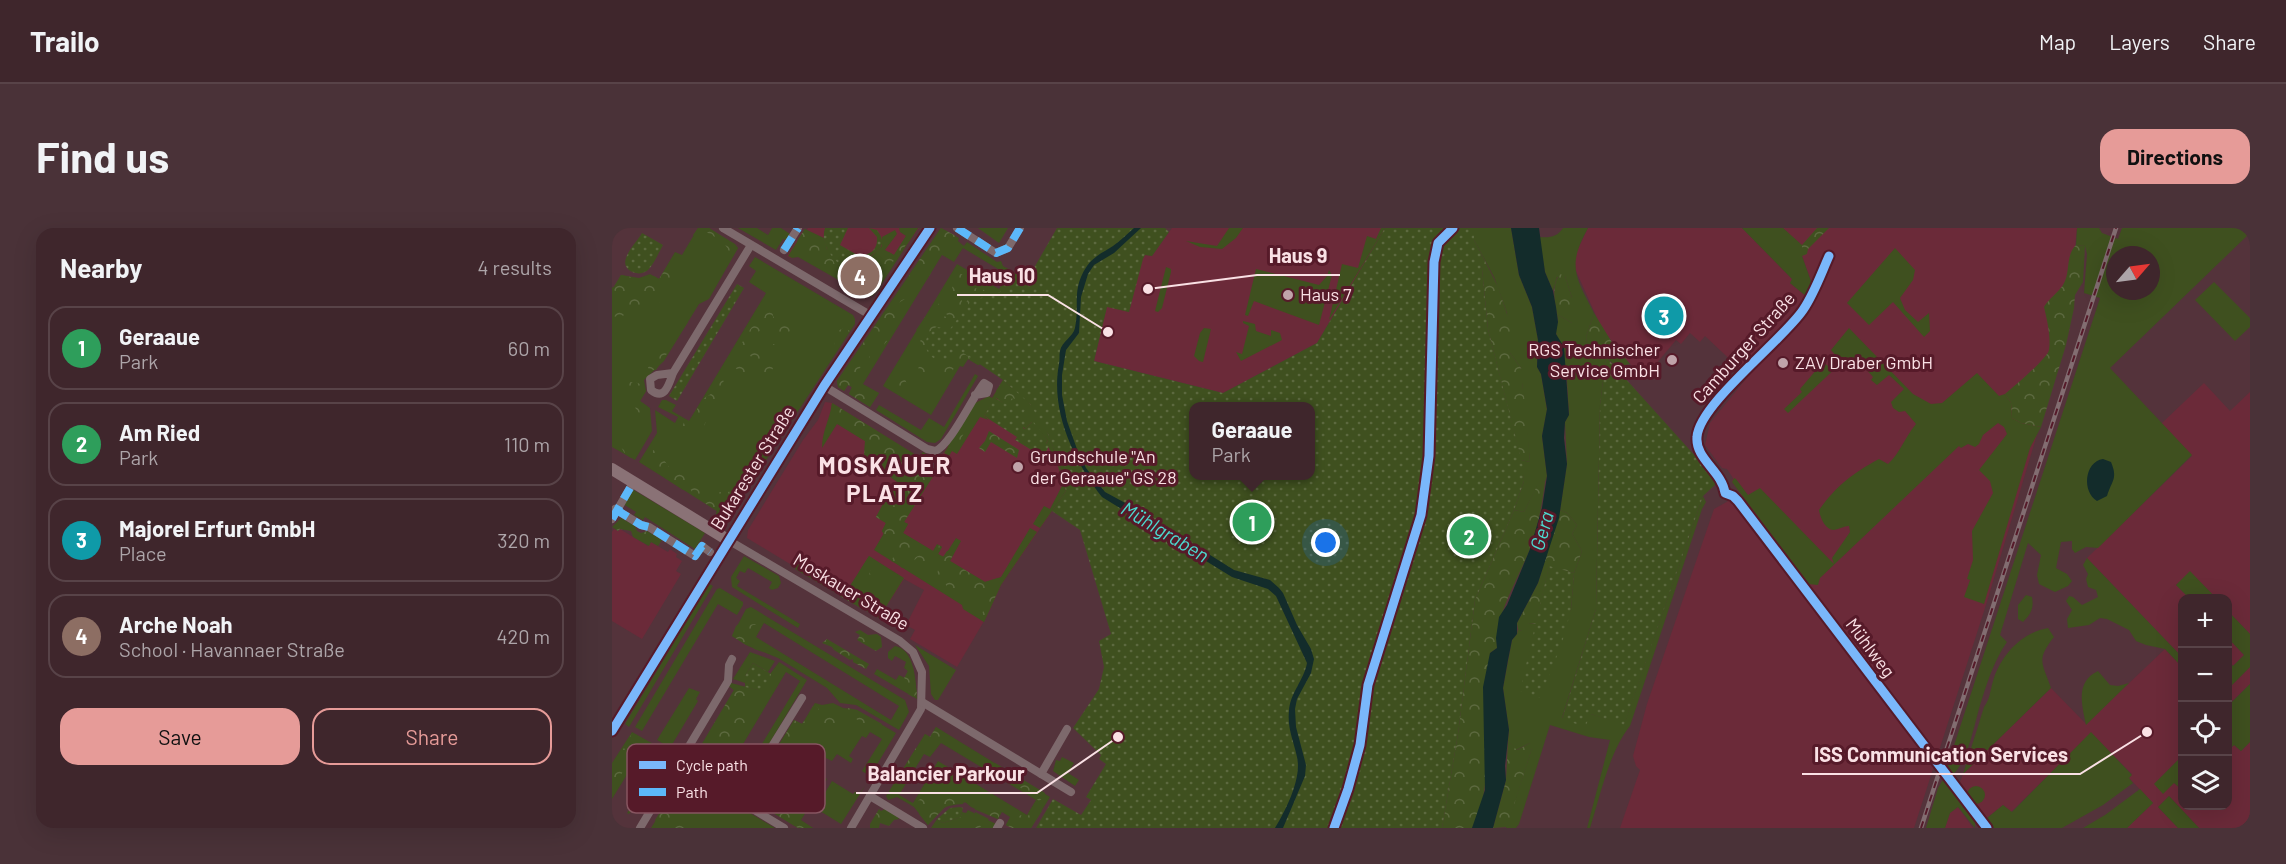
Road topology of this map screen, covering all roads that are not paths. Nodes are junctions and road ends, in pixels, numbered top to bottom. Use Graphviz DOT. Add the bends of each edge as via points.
graph roads {
  1 [pos="723,228"];
  2 [pos="798,228"];
  3 [pos="930,228"];
  4 [pos="957,228"];
  5 [pos="1020,228"];
  6 [pos="751,245"];
  7 [pos="784,250"];
  8 [pos="1829,256"];
  9 [pos="870,315"];
  10 [pos="673,373"];
  11 [pos="824,386"];
  12 [pos="975,395"];
  13 [pos="612,469"];
  14 [pos="631,485"];
  15 [pos="1725,493"];
  16 [pos="616,509"];
  17 [pos="612,519"];
  18 [pos="707,537"];
  19 [pos="728,540"];
  20 [pos="702,546"];
  21 [pos="710,552"];
  22 [pos="732,659"];
  23 [pos="802,698"];
  24 [pos="922,702"];
  25 [pos="1067,729"];
  26 [pos="612,731"];
  27 [pos="691,744"];
  28 [pos="773,744"];
  29 [pos="1041,774"];
  30 [pos="1071,792"];
  31 [pos="870,796"];
  32 [pos="649,813"];
  33 [pos="758,813"];
  34 [pos="640,828"];
  35 [pos="784,828"];
  36 [pos="851,828"];
  37 [pos="923,828"];
  38 [pos="1987,828"];
  1 -- 6 [label="street"];
  2 -- 7 [label="street"];
  3 -- 9 [label="street, Bukarester Straße"];
  4 -- 5 [label="street" via="996,253 1008,248"];
  6 -- 9 [label="street"];
  6 -- 10 [label="street"];
  8 -- 15 [label="street, Camburger Straße" via="1803,311 1701,421 1698,448 1722,480"];
  9 -- 11 [label="street, Bukarester Straße"];
  11 -- 12 [label="street" via="935,451 947,443"];
  11 -- 19 [label="street, Bukarester Straße"];
  13 -- 14 [label="street"];
  14 -- 16 [label="street"];
  14 -- 19 [label="street, Moskauer Straße"];
  15 -- 38 [label="street, Mühlweg" via="1738,501"];
  16 -- 17 [label="street"];
  16 -- 20 [label="street" via="695,556"];
  18 -- 20 [label="street"];
  19 -- 24 [label="street, Moskauer Straße" via="906,646 922,672"];
  19 -- 26 [label="street, Bukarester Straße"];
  20 -- 21 [label="street"];
  22 -- 27 [label="street" via="728,681"];
  23 -- 28 [label="street"];
  24 -- 29 [label="street"];
  24 -- 31 [label="street, Moskauer Straße" via="919,714"];
  25 -- 29 [label="street"];
  29 -- 30 [label="street"];
  31 -- 36 [label="street, Moskauer Straße"];
  31 -- 37 [label="street"];
  32 -- 34 [label="street"];
  33 -- 35 [label="street"];
}
